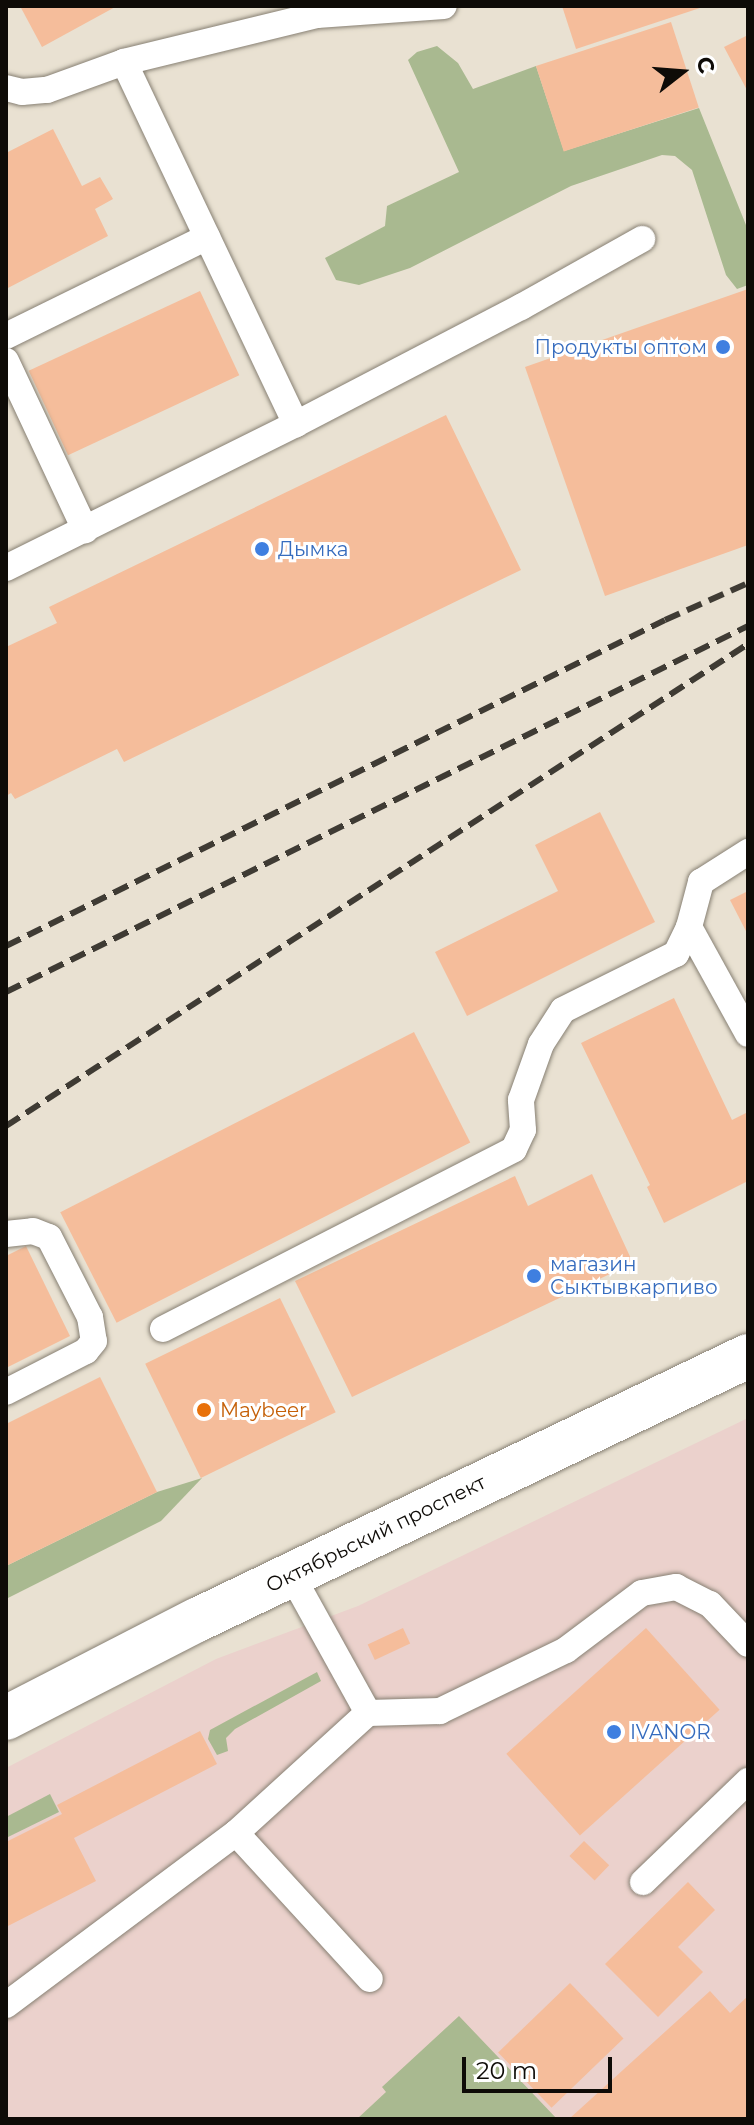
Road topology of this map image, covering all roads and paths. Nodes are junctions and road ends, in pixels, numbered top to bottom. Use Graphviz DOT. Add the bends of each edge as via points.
graph roads {
  1 [pos="444,6"];
  2 [pos="124,62"];
  3 [pos="6,88"];
  4 [pos="207,237"];
  5 [pos="642,239"];
  6 [pos="6,336"];
  7 [pos="6,361"];
  8 [pos="296,424"];
  9 [pos="85,530"];
  10 [pos="6,568"];
  11 [pos="748,852"];
  12 [pos="689,927"];
  13 [pos="748,1034"];
  14 [pos="6,1234"];
  15 [pos="163,1329"];
  16 [pos="748,1356"];
  17 [pos="6,1392"];
  18 [pos="291,1574"];
  19 [pos="748,1644"];
  20 [pos="368,1713"];
  21 [pos="6,1718"];
  22 [pos="748,1781"];
  23 [pos="236,1833"];
  24 [pos="643,1882"];
  25 [pos="370,1979"];
  26 [pos="6,2005"];
  1 -- 2 [label="lane" via="317,15"];
  2 -- 3 [label="lane" via="47,90"];
  2 -- 4 [label="lane"];
  4 -- 6 [label="lane"];
  4 -- 8 [label="lane"];
  5 -- 8 [label="lane"];
  7 -- 9 [label="lane"];
  8 -- 9 [label="lane"];
  9 -- 10 [label="lane"];
  11 -- 12 [label="lane" via="701,882"];
  12 -- 13 [label="lane"];
  12 -- 15 [label="lane" via="676,954 563,1010 541,1044 521,1100 523,1130 514,1149"];
  14 -- 17 [label="lane" via="33,1231 49,1237 90,1317 94,1341 86,1351"];
  16 -- 18 [label="main road, Октябрьский проспект"];
  18 -- 20 [label="lane"];
  18 -- 21 [label="main road, Октябрьский проспект"];
  19 -- 20 [label="lane" via="710,1604 676,1587 642,1593 566,1650 440,1711"];
  20 -- 23 [label="lane"];
  22 -- 24 [label="lane"];
  23 -- 25 [label="lane"];
  23 -- 26 [label="lane"];
}
